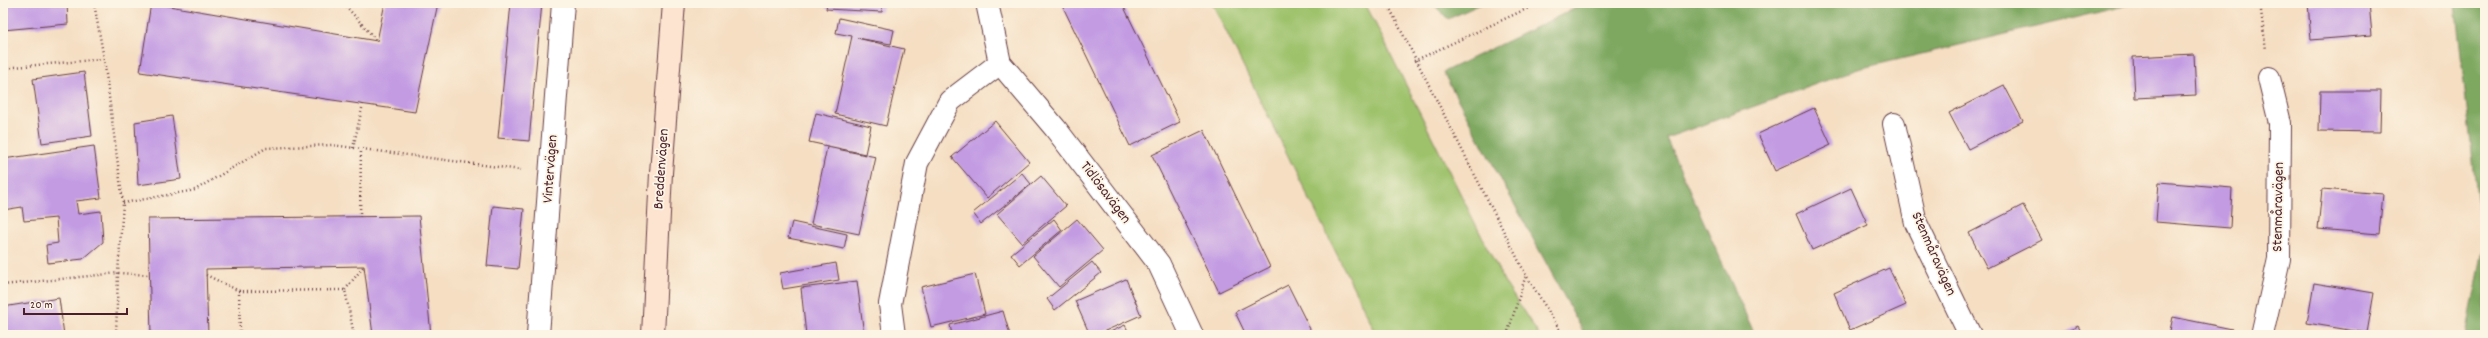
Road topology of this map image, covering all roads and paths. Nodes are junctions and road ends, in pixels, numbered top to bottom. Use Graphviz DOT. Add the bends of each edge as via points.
graph roads {
  1 [pos="94,3"];
  2 [pos="291,3"];
  3 [pos="324,3"];
  4 [pos="343,3"];
  5 [pos="563,3"];
  6 [pos="674,3"];
  7 [pos="987,3"];
  8 [pos="1386,3"];
  9 [pos="1539,3"];
  10 [pos="2260,3"];
  11 [pos="377,41"];
  12 [pos="104,59"];
  13 [pos="1414,60"];
  14 [pos="1000,63"];
  15 [pos="3,68"];
  16 [pos="2269,78"];
  17 [pos="363,104"];
  18 [pos="1894,124"];
  19 [pos="353,148"];
  20 [pos="361,149"];
  21 [pos="550,174"];
  22 [pos="124,203"];
  23 [pos="360,217"];
  24 [pos="364,266"];
  25 [pos="118,274"];
  26 [pos="206,274"];
  27 [pos="149,275"];
  28 [pos="1526,275"];
  29 [pos="3,285"];
  30 [pos="345,290"];
  31 [pos="239,291"];
  32 [pos="116,335"];
  33 [pos="240,335"];
  34 [pos="354,335"];
  35 [pos="538,335"];
  36 [pos="653,335"];
  37 [pos="894,335"];
  38 [pos="1192,335"];
  39 [pos="1507,335"];
  40 [pos="1563,335"];
  41 [pos="1970,335"];
  42 [pos="2262,335"];
  1 -- 12 [label="path"];
  2 -- 3 [label="path" via="317,7"];
  4 -- 11 [label="path"];
  5 -- 21 [label="street, Vintervägen"];
  6 -- 36 [label="street, Breddenvägen" via="661,173"];
  7 -- 14 [label="street, Tidlösavägen"];
  8 -- 13 [label="path"];
  9 -- 13 [label="path"];
  10 -- 16 [label="path"];
  12 -- 15 [label="path"];
  12 -- 22 [label="path"];
  13 -- 28 [label="path"];
  14 -- 37 [label="street" via="950,101 917,163 890,304"];
  14 -- 38 [label="street, Tidlösavägen" via="1055,128 1159,264"];
  16 -- 42 [label="street, Stenmåravägen" via="2280,123 2279,259"];
  17 -- 19 [label="path"];
  18 -- 41 [label="street, Stenmåravägen" via="1916,223"];
  19 -- 20 [label="path"];
  19 -- 22 [label="path" via="332,145 266,148 195,190"];
  20 -- 21 [label="path"];
  20 -- 23 [label="path"];
  21 -- 35 [label="street, Vintervägen"];
  22 -- 25 [label="path"];
  24 -- 30 [label="path"];
  25 -- 27 [label="path"];
  25 -- 29 [label="path"];
  25 -- 32 [label="path"];
  26 -- 31 [label="path"];
  28 -- 39 [label="path"];
  28 -- 40 [label="path"];
  30 -- 31 [label="path"];
  30 -- 34 [label="path"];
  31 -- 33 [label="path"];
}
